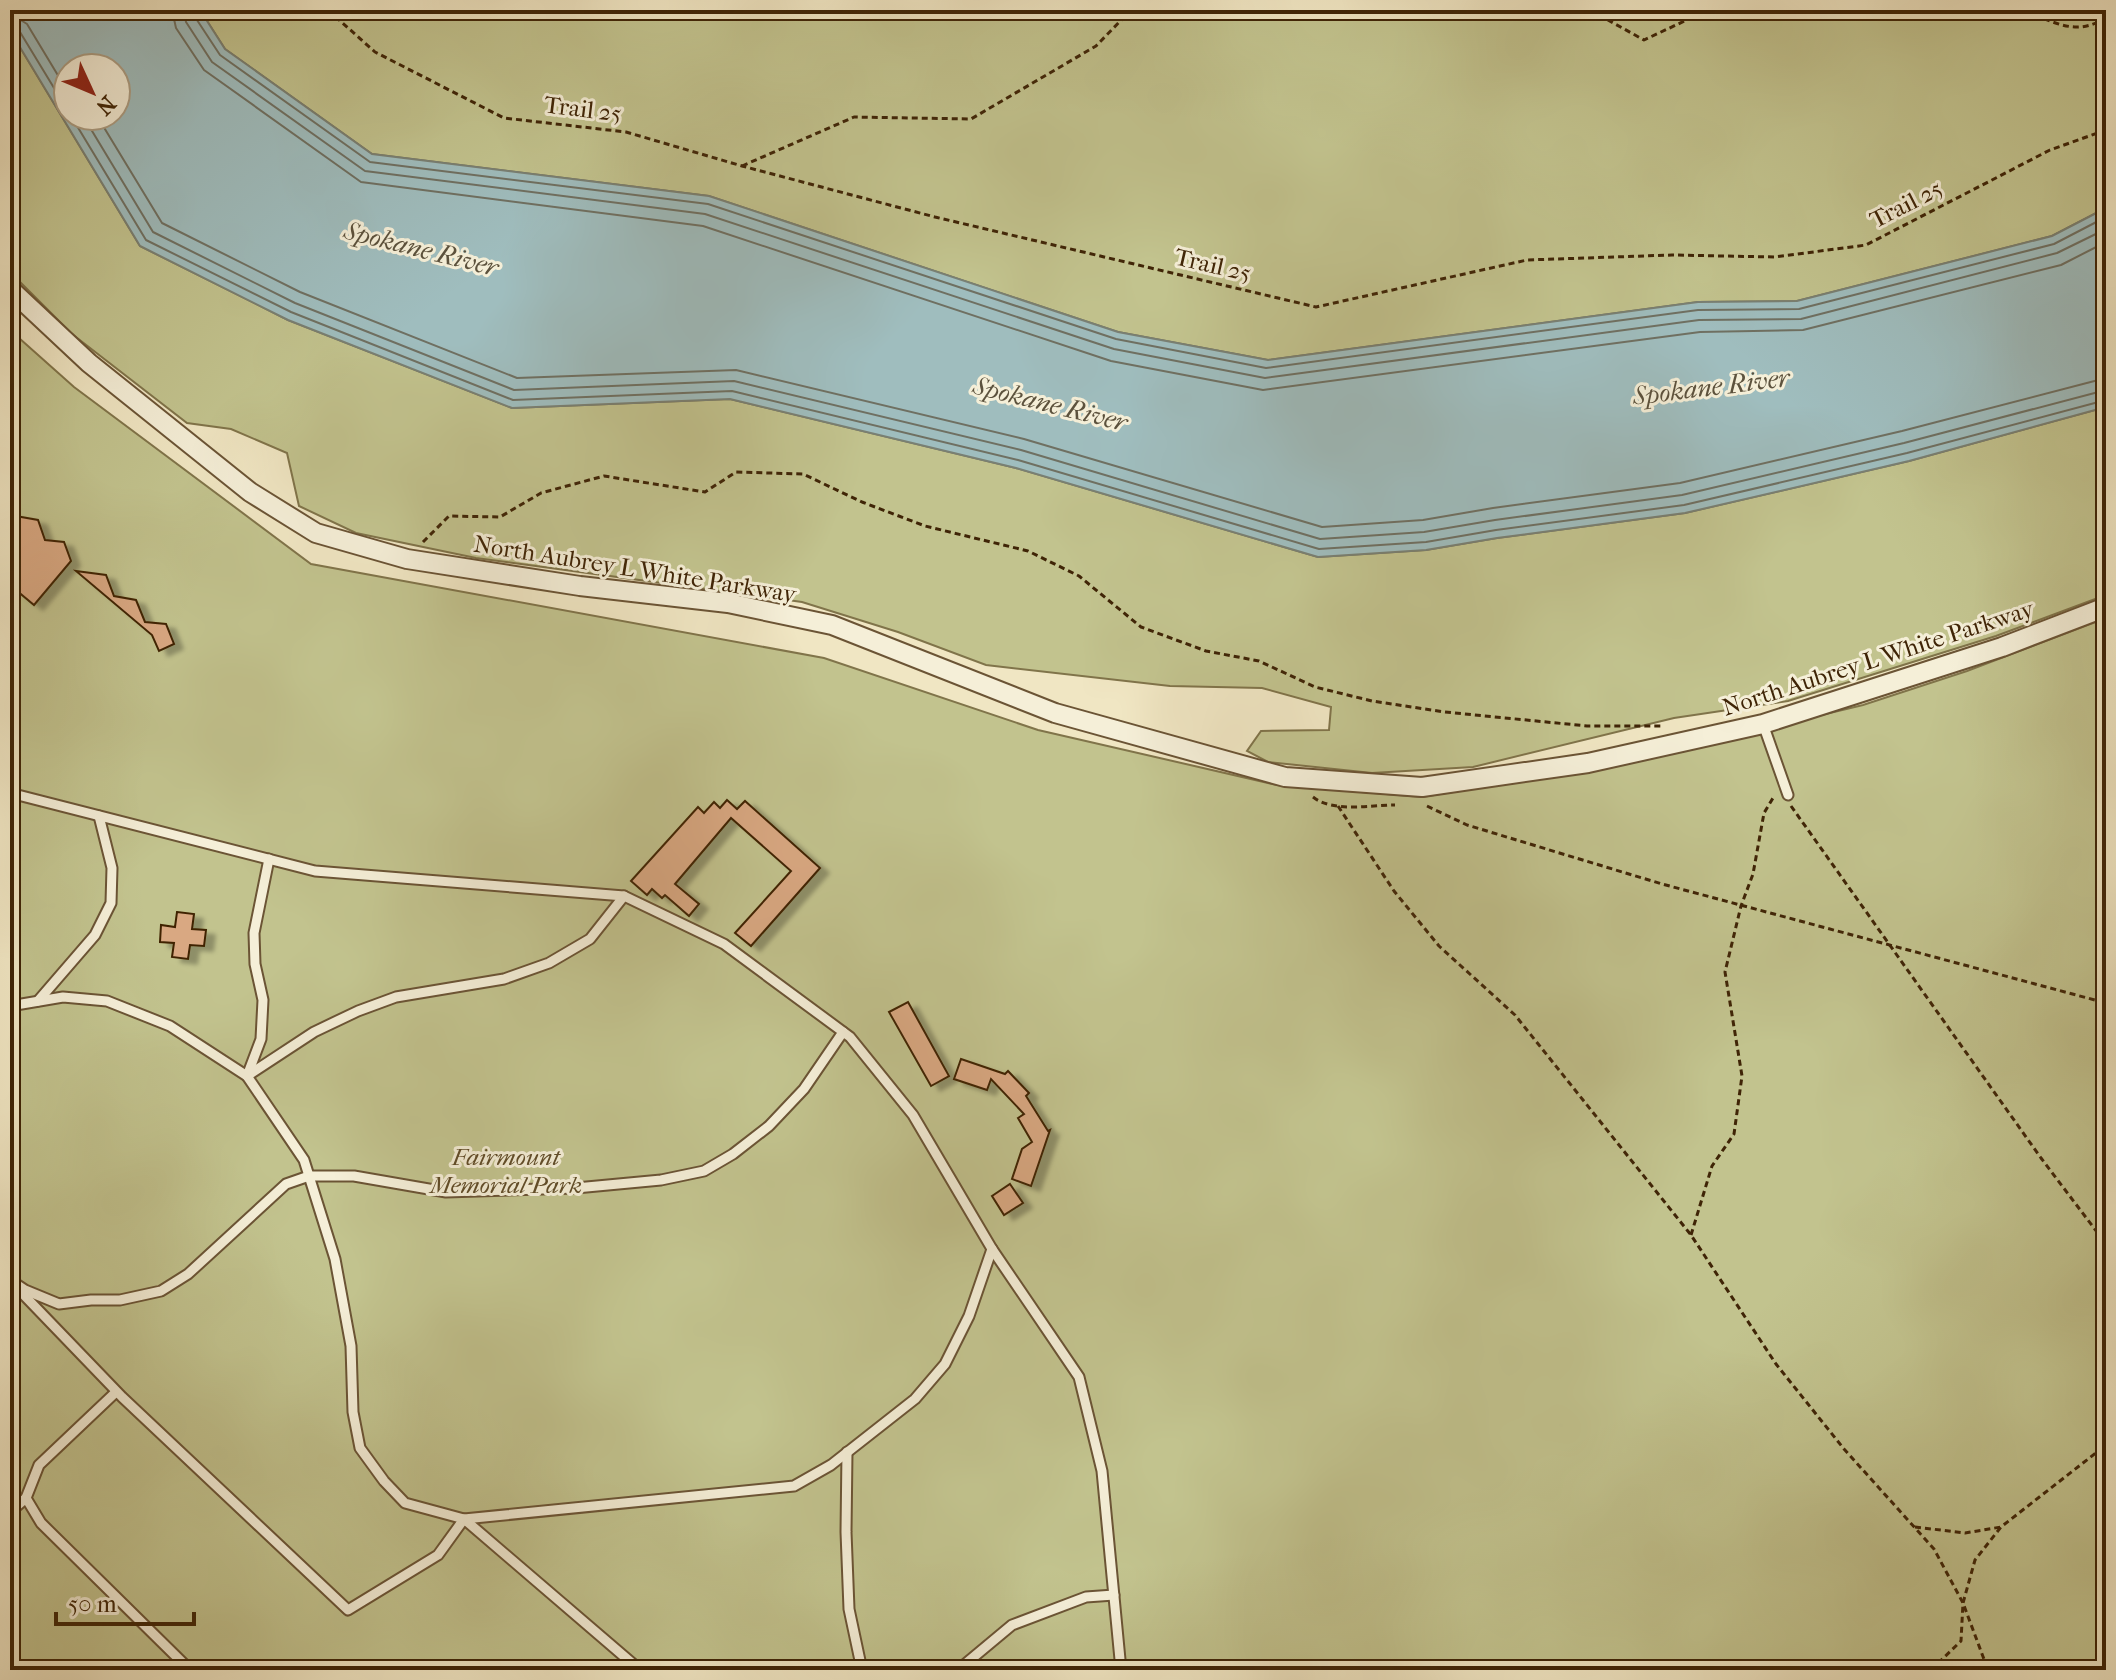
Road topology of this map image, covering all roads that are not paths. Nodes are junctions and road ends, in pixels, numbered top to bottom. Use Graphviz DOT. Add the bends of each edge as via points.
graph roads {
  1 [pos="10,289"];
  2 [pos="2106,607"];
  3 [pos="1763,724"];
  4 [pos="10,793"];
  5 [pos="1788,795"];
  6 [pos="99,816"];
  7 [pos="269,859"];
  8 [pos="624,896"];
  9 [pos="38,1001"];
  10 [pos="10,1006"];
  11 [pos="843,1032"];
  12 [pos="247,1076"];
  13 [pos="309,1176"];
  14 [pos="992,1249"];
  15 [pos="10,1280"];
  16 [pos="116,1392"];
  17 [pos="847,1452"];
  18 [pos="26,1498"];
  19 [pos="10,1512"];
  20 [pos="464,1519"];
  21 [pos="1114,1595"];
  22 [pos="190,1670"];
  23 [pos="640,1670"];
  24 [pos="862,1670"];
  25 [pos="958,1670"];
  26 [pos="1121,1670"];
  1 -- 3 [label="street, North Aubrey L White Parkway" via="89,363 250,492 316,533 407,559 728,603 832,625 1055,713 1285,777 1422,787 1588,763"];
  2 -- 3 [label="street, North Aubrey L White Parkway" via="2002,647"];
  3 -- 5 [label="lane"];
  4 -- 6 [label="lane"];
  6 -- 7 [label="lane"];
  6 -- 9 [label="lane" via="112,868 111,903 95,935"];
  7 -- 8 [label="lane" via="315,871"];
  7 -- 12 [label="lane" via="254,933 263,1000 261,1039"];
  8 -- 11 [label="lane" via="724,944"];
  8 -- 12 [label="lane" via="590,939 549,963 504,979 396,997 358,1011 314,1032"];
  9 -- 10 [label="lane"];
  9 -- 12 [label="lane" via="107,1001 170,1026"];
  11 -- 13 [label="lane" via="804,1089 769,1126 704,1171 576,1188 446,1192 354,1176"];
  11 -- 14 [label="lane" via="913,1115"];
  12 -- 13 [label="lane" via="304,1160"];
  13 -- 15 [label="lane" via="286,1184 188,1274 161,1291 59,1304"];
  13 -- 20 [label="lane" via="338,1274 360,1448 405,1503"];
  14 -- 17 [label="lane" via="969,1316 945,1364 915,1399"];
  14 -- 21 [label="lane" via="1079,1377 1102,1471"];
  15 -- 16 [label="lane"];
  16 -- 18 [label="lane" via="39,1465"];
  16 -- 20 [label="lane" via="348,1610 438,1555"];
  17 -- 20 [label="lane" via="794,1486"];
  17 -- 24 [label="lane" via="849,1609"];
  18 -- 19 [label="lane"];
  18 -- 22 [label="lane" via="41,1523"];
  20 -- 23 [label="lane"];
  21 -- 25 [label="lane" via="1086,1597 1012,1625"];
  21 -- 26 [label="lane"];
}
